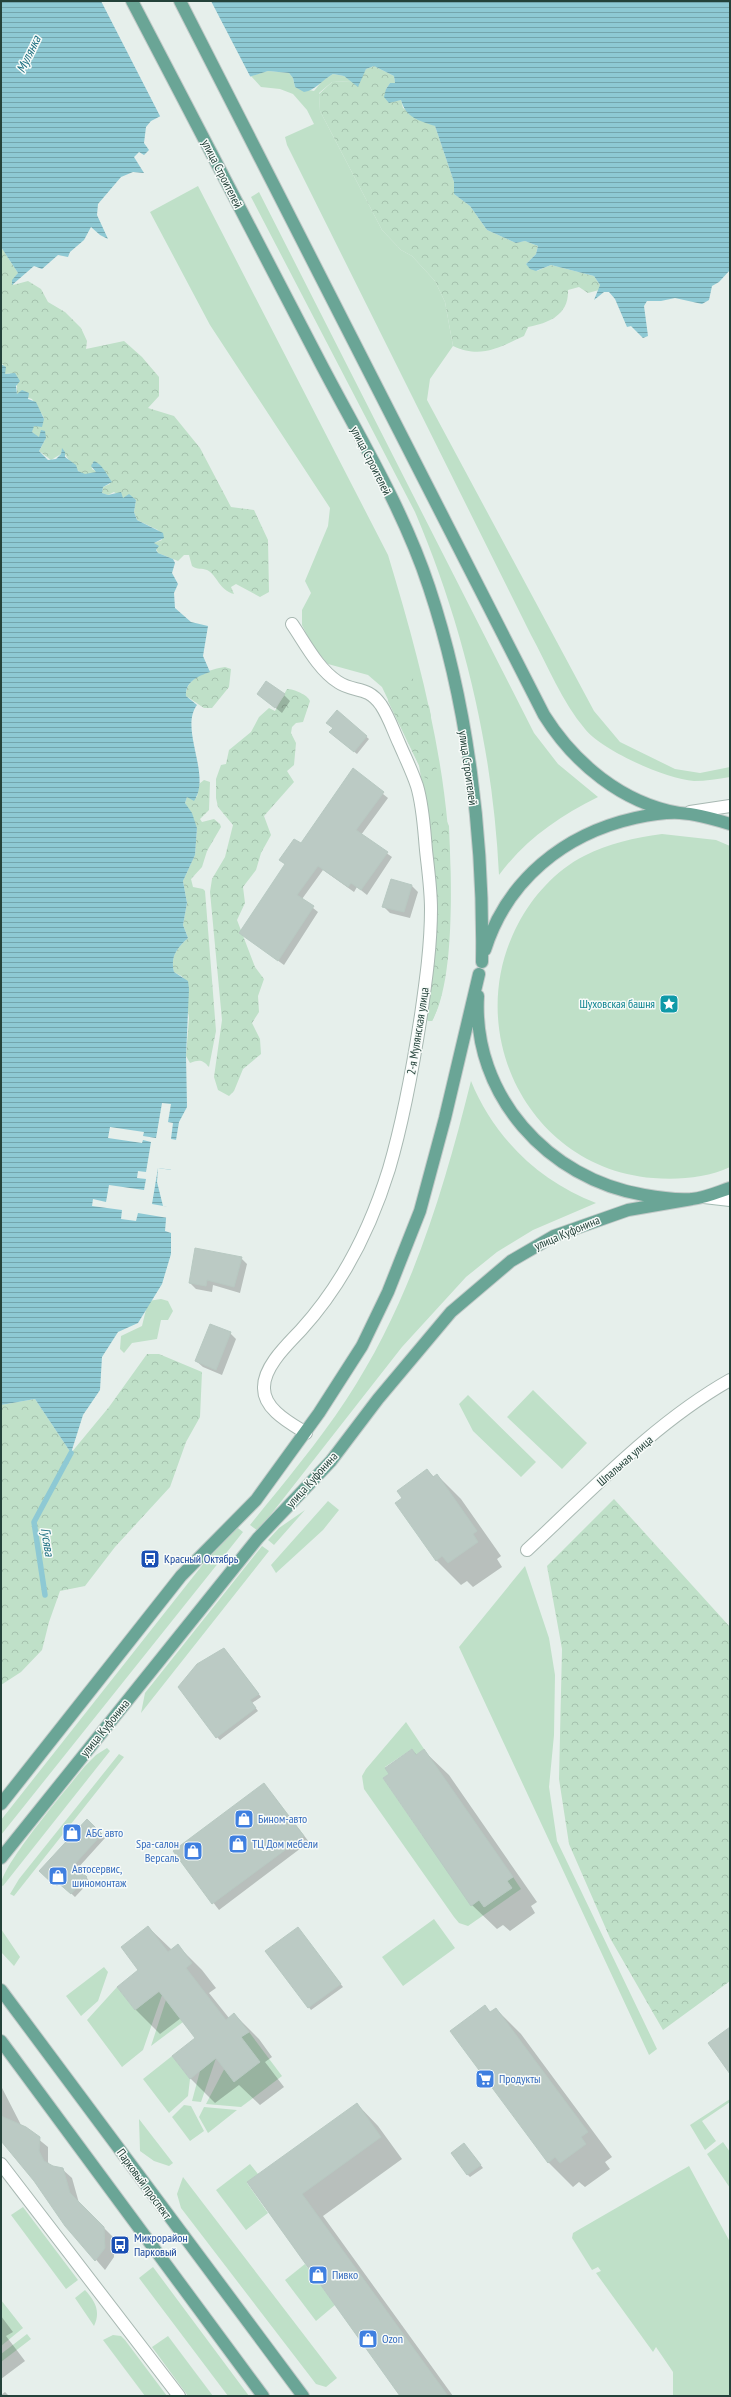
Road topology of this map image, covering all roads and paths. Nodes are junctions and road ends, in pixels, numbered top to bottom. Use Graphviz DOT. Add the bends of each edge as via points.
graph roads {
  1 [pos="132,1"];
  2 [pos="180,1"];
  3 [pos="292,624"];
  4 [pos="730,806"];
  5 [pos="679,813"];
  6 [pos="730,824"];
  7 [pos="481,968"];
  8 [pos="730,1188"];
  9 [pos="698,1198"];
  10 [pos="730,1200"];
  11 [pos="730,1380"];
  12 [pos="306,1433"];
  13 [pos="527,1550"];
  14 [pos="1,1804"];
  15 [pos="1,1858"];
  16 [pos="1,1990"];
  17 [pos="1,2041"];
  18 [pos="1,2164"];
  19 [pos="179,2396"];
  20 [pos="263,2396"];
  21 [pos="303,2396"];
  1 -- 7 [label="main road, улица Строителей" via="380,478 418,557 428,584 451,666 466,751 481,880"];
  2 -- 5 [label="main road" via="555,733 598,776 638,801 658,809"];
  3 -- 12 [label="street, 2-я Мулянская улица" via="335,681 366,691 385,712 418,791 431,910 426,977 408,1095 378,1199 358,1245 329,1296 289,1342 264,1380 266,1400 286,1420"];
  4 -- 5 [label="street"];
  5 -- 6 [label="main road"];
  5 -- 7 [label="main road" via="640,817 612,824 591,831 563,846 537,868 513,894 495,926"];
  7 -- 9 [label="main road" via="478,1017 485,1061 500,1097 523,1128 555,1157 595,1181 629,1193 663,1198"];
  7 -- 12 [label="main road" via="445,1118 412,1236 362,1346"];
  8 -- 9 [label="main road"];
  9 -- 10 [label="street"];
  9 -- 15 [label="main road, улица Куфонина" via="605,1216 554,1236 511,1261 451,1312 369,1410 332,1461 258,1538"];
  11 -- 13 [label="street, Шпальная улица" via="697,1398 632,1453"];
  12 -- 14 [label="main road" via="256,1500 181,1576"];
  16 -- 21 [label="main road, Парковый проспект"];
  17 -- 20 [label="main road"];
  18 -- 19 [label="street"];
}
